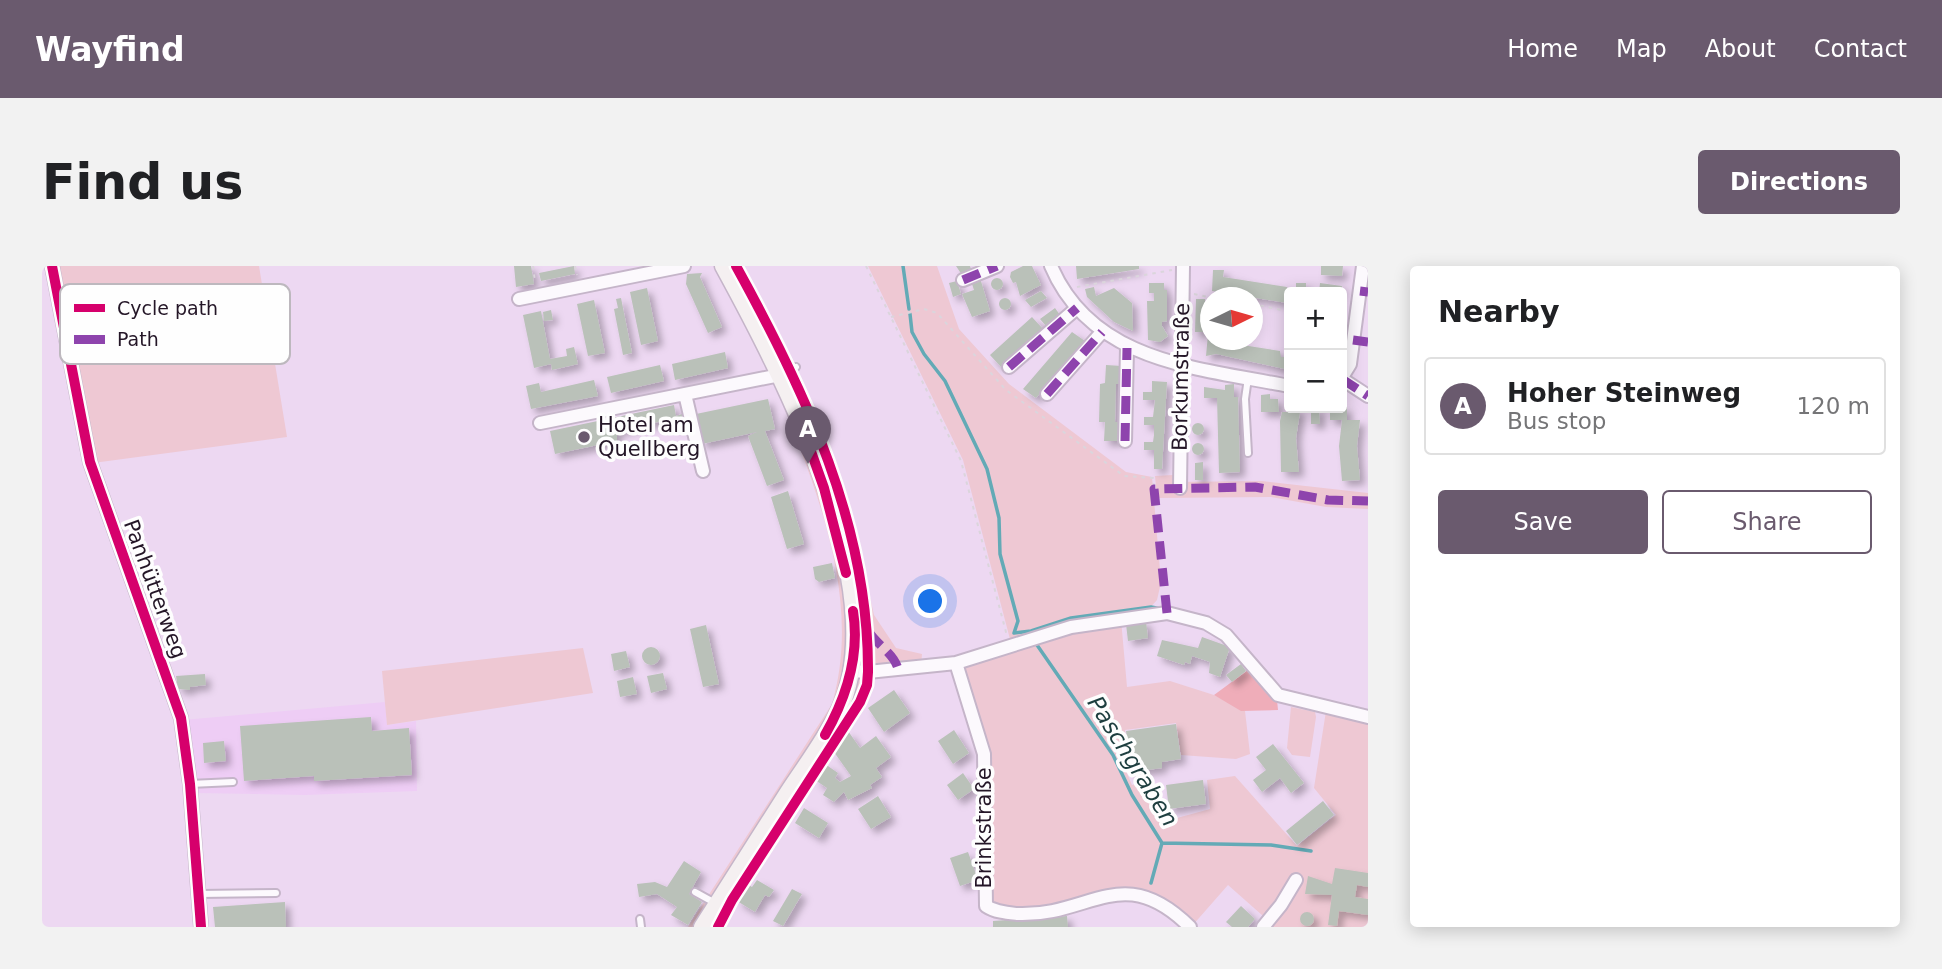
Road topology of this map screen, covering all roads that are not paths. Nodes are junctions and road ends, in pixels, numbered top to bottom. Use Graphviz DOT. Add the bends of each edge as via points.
graph roads {
  1 [pos="52,266"];
  2 [pos="684,266"];
  3 [pos="723,266"];
  4 [pos="997,266"];
  5 [pos="1051,266"];
  6 [pos="1363,266"];
  7 [pos="1183,267"];
  8 [pos="963,280"];
  9 [pos="1364,291"];
  10 [pos="519,299"];
  11 [pos="60,307"];
  12 [pos="1077,308"];
  13 [pos="1102,332"];
  14 [pos="1353,340"];
  15 [pos="1368,342"];
  16 [pos="1127,348"];
  17 [pos="71,364"];
  18 [pos="1181,365"];
  19 [pos="796,367"];
  20 [pos="1009,367"];
  21 [pos="1347,369"];
  22 [pos="780,374"];
  23 [pos="1248,378"];
  24 [pos="1347,381"];
  25 [pos="1284,385"];
  26 [pos="685,394"];
  27 [pos="1047,394"];
  28 [pos="1368,396"];
  29 [pos="540,423"];
  30 [pos="1125,442"];
  31 [pos="1248,453"];
  32 [pos="703,471"];
  33 [pos="1180,488"];
  34 [pos="956,663"];
  35 [pos="851,671"];
  36 [pos="1368,717"];
  37 [pos="233,782"];
  38 [pos="190,784"];
  39 [pos="1296,880"];
  40 [pos="695,892"];
  41 [pos="276,893"];
  42 [pos="199,894"];
  43 [pos="717,904"];
  44 [pos="201,927"];
  45 [pos="702,927"];
  46 [pos="1190,927"];
  47 [pos="1263,927"];
  1 -- 11 [label="street, Panhütterweg"];
  2 -- 10 [label="street"];
  3 -- 22 [label="main road"];
  4 -- 8 [label="street"];
  5 -- 12 [label="street"];
  6 -- 9 [label="street"];
  7 -- 18 [label="street, Borkumstraße"];
  9 -- 14 [label="street"];
  12 -- 13 [label="street"];
  12 -- 20 [label="street"];
  13 -- 16 [label="street"];
  13 -- 27 [label="street"];
  14 -- 15 [label="street"];
  14 -- 21 [label="street"];
  16 -- 18 [label="street"];
  16 -- 30 [label="street"];
  17 -- 38 [label="street, Panhütterweg" via="90,462 180,718"];
  18 -- 23 [label="street"];
  18 -- 33 [label="street, Borkumstraße"];
  19 -- 22 [label="lane"];
  22 -- 26 [label="street"];
  22 -- 35 [label="main road" via="824,488 840,544 855,623"];
  23 -- 25 [label="street"];
  23 -- 31 [label="lane"];
  24 -- 28 [label="street"];
  26 -- 29 [label="street"];
  26 -- 32 [label="street"];
  34 -- 35 [label="street"];
  34 -- 36 [label="street" via="1070,627 1167,613 1206,623 1226,635 1278,695"];
  34 -- 46 [label="street, Brinkstraße" via="984,754 986,906 1024,914 1134,894 1164,904"];
  35 -- 43 [label="main road" via="839,710"];
  37 -- 38 [label="lane"];
  38 -- 42 [label="street, Panhütterweg"];
  39 -- 47 [label="street"];
  40 -- 43 [label="lane"];
  41 -- 42 [label="lane"];
  42 -- 44 [label="street, Panhütterweg"];
  43 -- 45 [label="main road"];
}
